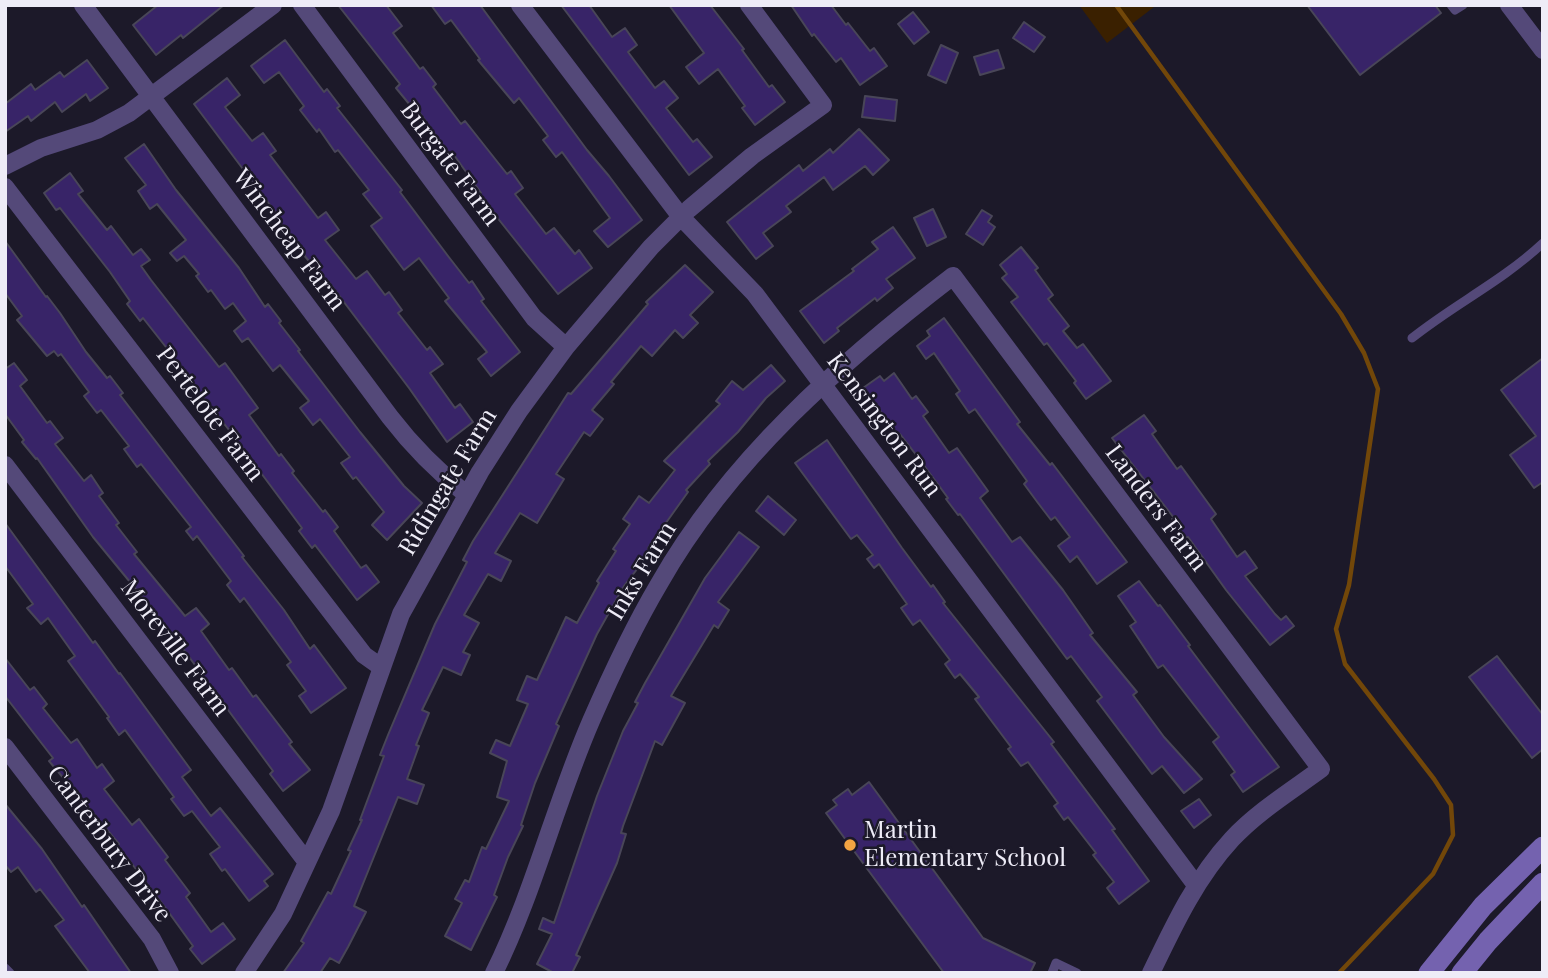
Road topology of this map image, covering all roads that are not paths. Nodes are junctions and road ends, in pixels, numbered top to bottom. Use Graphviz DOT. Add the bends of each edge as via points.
graph roads {
  1 [pos="83,5"];
  2 [pos="273,5"];
  3 [pos="302,5"];
  4 [pos="520,5"];
  5 [pos="749,5"];
  6 [pos="1451,5"];
  7 [pos="1463,5"];
  8 [pos="1509,5"];
  9 [pos="1543,50"];
  10 [pos="152,96"];
  11 [pos="5,166"];
  12 [pos="5,187"];
  13 [pos="681,217"];
  14 [pos="1543,243"];
  15 [pos="953,276"];
  16 [pos="1412,338"];
  17 [pos="566,347"];
  18 [pos="822,384"];
  19 [pos="5,465"];
  20 [pos="467,495"];
  21 [pos="381,667"];
  22 [pos="5,747"];
  23 [pos="1543,847"];
  24 [pos="306,861"];
  25 [pos="1543,883"];
  26 [pos="1196,885"];
  27 [pos="5,968"];
  28 [pos="10,973"];
  29 [pos="170,973"];
  30 [pos="244,973"];
  31 [pos="494,973"];
  32 [pos="1052,973"];
  33 [pos="1077,973"];
  34 [pos="1151,973"];
  35 [pos="1429,973"];
  36 [pos="1462,973"];
  1 -- 10 [label="street, Wincheap Farm"];
  2 -- 10 [label="street"];
  3 -- 17 [label="street, Burgate Farm" via="534,318"];
  4 -- 13 [label="street, Kensington Run"];
  5 -- 13 [label="street, Ridingate Farm" via="823,105 752,156"];
  6 -- 7 [label="lane" via="1455,10"];
  8 -- 9 [label="street"];
  10 -- 11 [label="street" via="97,130 41,148"];
  10 -- 20 [label="street, Wincheap Farm" via="410,442"];
  12 -- 21 [label="street, Pertelote Farm" via="364,655"];
  13 -- 17 [label="street, Ridingate Farm"];
  13 -- 18 [label="street, Kensington Run" via="755,294"];
  14 -- 16 [label="lane" via="1494,284"];
  15 -- 18 [label="street, Inks Farm"];
  15 -- 26 [label="street, Landers Farm" via="1321,769 1234,837"];
  17 -- 20 [label="street, Ridingate Farm"];
  18 -- 26 [label="street, Kensington Run"];
  18 -- 31 [label="street, Inks Farm" via="729,483 659,583 589,724 534,879"];
  19 -- 24 [label="street, Moreville Farm"];
  20 -- 21 [label="street, Ridingate Farm" via="401,614"];
  21 -- 24 [label="street, Ridingate Farm" via="331,811"];
  22 -- 29 [label="street, Canterbury Drive" via="152,939"];
  23 -- 35 [label="main road" via="1482,906"];
  24 -- 30 [label="street, Ridingate Farm" via="283,914"];
  25 -- 36 [label="main road"];
  26 -- 34 [label="street"];
  27 -- 28 [label="lane"];
  32 -- 33 [label="lane" via="1056,963"];
}
